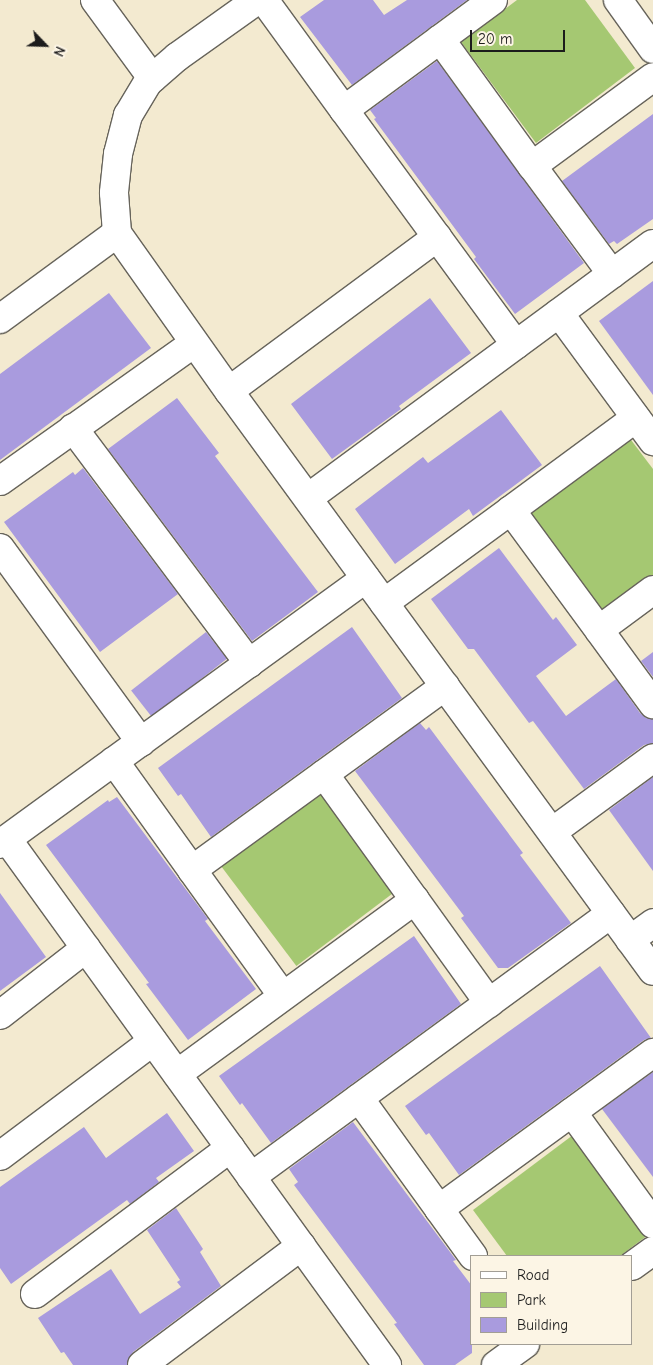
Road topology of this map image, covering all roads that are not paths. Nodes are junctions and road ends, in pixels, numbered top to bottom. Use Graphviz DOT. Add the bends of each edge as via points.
graph roads {
  1 [pos="96,0"];
  2 [pos="257,0"];
  3 [pos="264,0"];
  4 [pos="493,0"];
  5 [pos="618,0"];
  6 [pos="440,39"];
  7 [pos="653,48"];
  8 [pos="653,77"];
  9 [pos="152,78"];
  10 [pos="344,110"];
  11 [pos="532,166"];
  12 [pos="117,233"];
  13 [pos="437,237"];
  14 [pos="653,244"];
  15 [pos="612,274"];
  16 [pos="560,313"];
  17 [pos="0,319"];
  18 [pos="194,343"];
  19 [pos="516,345"];
  20 [pos="229,391"];
  21 [pos="636,418"];
  22 [pos="73,428"];
  23 [pos="653,441"];
  24 [pos="0,481"];
  25 [pos="308,498"];
  26 [pos="511,510"];
  27 [pos="0,548"];
  28 [pos="366,578"];
  29 [pos="653,590"];
  30 [pos="384,603"];
  31 [pos="599,630"];
  32 [pos="249,663"];
  33 [pos="445,686"];
  34 [pos="653,704"];
  35 [pos="141,742"];
  36 [pos="653,758"];
  37 [pos="114,761"];
  38 [pos="324,774"];
  39 [pos="552,832"];
  40 [pos="4,841"];
  41 [pos="192,870"];
  42 [pos="415,900"];
  43 [pos="611,914"];
  44 [pos="653,923"];
  45 [pos="630,940"];
  46 [pos="86,948"];
  47 [pos="653,971"];
  48 [pos="283,996"];
  49 [pos="489,1003"];
  50 [pos="0,1015"];
  51 [pos="153,1041"];
  52 [pos="653,1053"];
  53 [pos="176,1074"];
  54 [pos="359,1098"];
  55 [pos="572,1112"];
  56 [pos="230,1148"];
  57 [pos="0,1156"];
  58 [pos="251,1177"];
  59 [pos="439,1208"];
  60 [pos="653,1224"];
  61 [pos="301,1246"];
  62 [pos="653,1251"];
  63 [pos="473,1255"];
  64 [pos="633,1265"];
  65 [pos="35,1294"];
  66 [pos="524,1345"];
  67 [pos="377,1361"];
  68 [pos="142,1365"];
  69 [pos="496,1365"];
  1 -- 9 [label="street"];
  2 -- 9 [label="street"];
  3 -- 10 [label="street"];
  4 -- 6 [label="street"];
  5 -- 7 [label="street"];
  6 -- 10 [label="street"];
  6 -- 11 [label="street"];
  8 -- 11 [label="street"];
  9 -- 12 [label="street" via="128,115 118,154 114,193"];
  10 -- 13 [label="street"];
  11 -- 15 [label="street"];
  12 -- 17 [label="street"];
  12 -- 18 [label="street"];
  13 -- 19 [label="street"];
  13 -- 20 [label="street"];
  14 -- 15 [label="street"];
  15 -- 16 [label="street"];
  16 -- 19 [label="street"];
  16 -- 21 [label="street"];
  18 -- 20 [label="street"];
  18 -- 22 [label="street"];
  19 -- 25 [label="street"];
  20 -- 25 [label="street"];
  21 -- 23 [label="street"];
  21 -- 26 [label="street"];
  22 -- 24 [label="street"];
  22 -- 32 [label="street"];
  25 -- 28 [label="street"];
  26 -- 30 [label="street"];
  26 -- 31 [label="street"];
  27 -- 35 [label="street"];
  28 -- 30 [label="street"];
  28 -- 32 [label="street"];
  29 -- 31 [label="street"];
  30 -- 33 [label="street"];
  31 -- 34 [label="street"];
  32 -- 35 [label="street"];
  33 -- 38 [label="street"];
  33 -- 39 [label="street"];
  35 -- 37 [label="street"];
  36 -- 39 [label="street"];
  37 -- 40 [label="street"];
  37 -- 41 [label="street"];
  38 -- 41 [label="street"];
  38 -- 42 [label="street"];
  39 -- 43 [label="street"];
  40 -- 46 [label="street"];
  41 -- 48 [label="street"];
  42 -- 48 [label="street"];
  42 -- 49 [label="street"];
  43 -- 45 [label="street"];
  43 -- 49 [label="street"];
  44 -- 45 [label="street"];
  45 -- 47 [label="street"];
  46 -- 50 [label="street"];
  46 -- 51 [label="street"];
  48 -- 53 [label="street"];
  49 -- 54 [label="street"];
  51 -- 53 [label="street"];
  51 -- 57 [label="street"];
  52 -- 55 [label="street"];
  53 -- 56 [label="street"];
  54 -- 58 [label="street"];
  54 -- 59 [label="street"];
  55 -- 59 [label="street"];
  55 -- 60 [label="street"];
  56 -- 58 [label="street"];
  56 -- 65 [label="street"];
  58 -- 61 [label="street"];
  59 -- 63 [label="street"];
  61 -- 67 [label="street"];
  61 -- 68 [label="street"];
  62 -- 64 [label="street"];
  66 -- 69 [label="street"];
}
